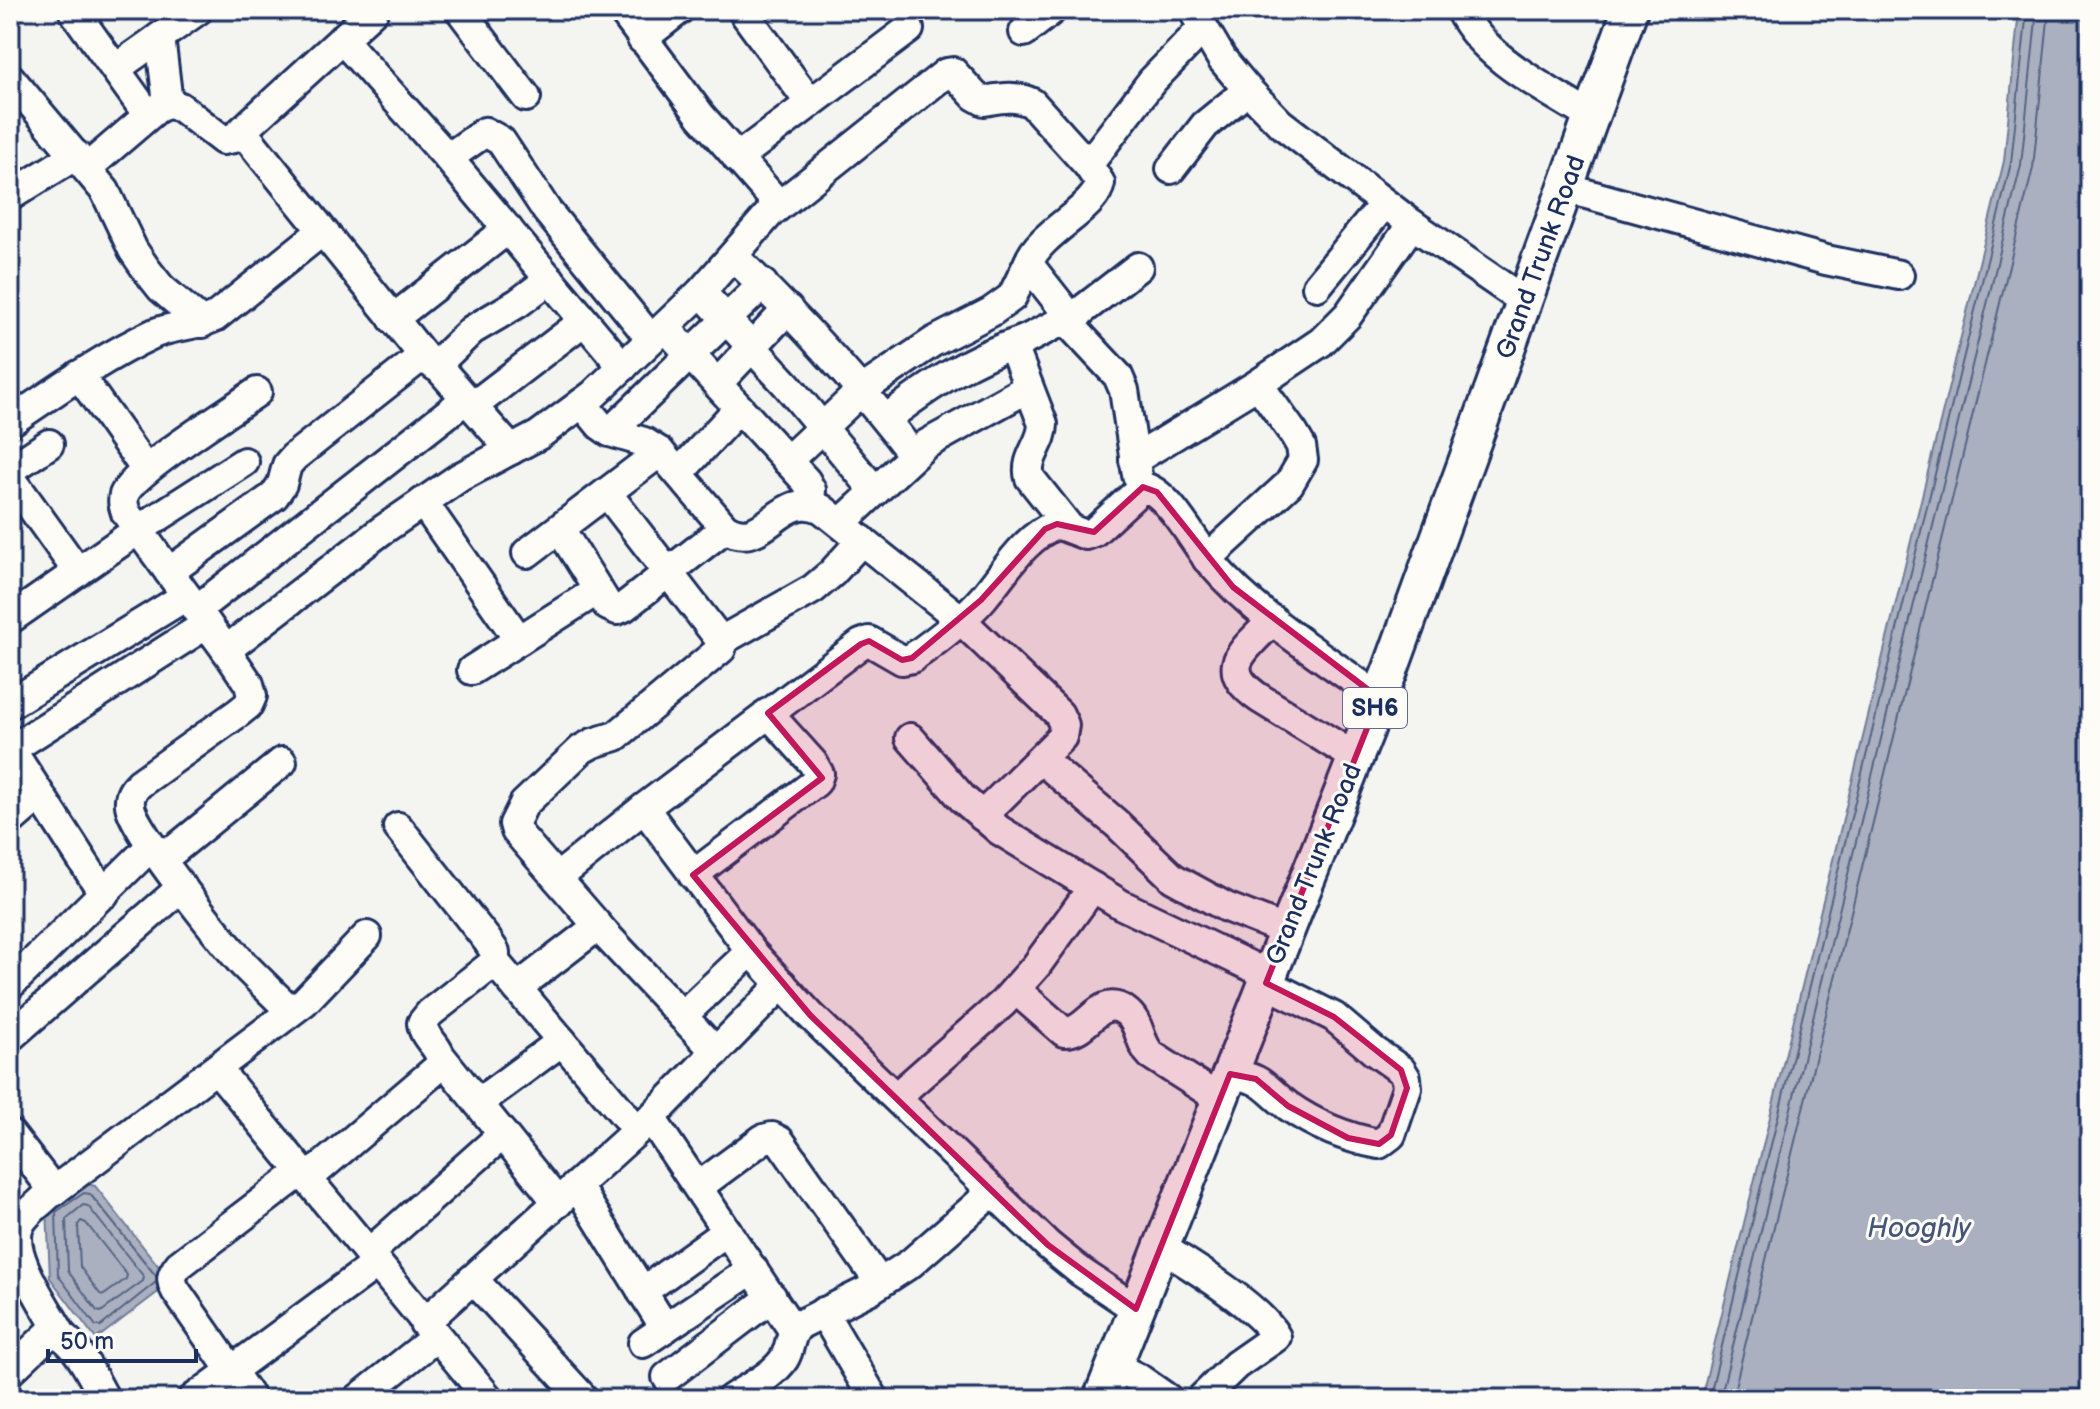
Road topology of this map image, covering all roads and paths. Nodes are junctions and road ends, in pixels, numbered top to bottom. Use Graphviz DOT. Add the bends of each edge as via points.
graph roads {
  1 [pos="73,10"];
  2 [pos="198,10"];
  3 [pos="374,10"];
  4 [pos="460,10"];
  5 [pos="622,10"];
  6 [pos="679,10"];
  7 [pos="742,10"];
  8 [pos="1052,10"];
  9 [pos="1460,10"];
  10 [pos="1630,10"];
  11 [pos="1198,19"];
  12 [pos="909,29"];
  13 [pos="1024,32"];
  14 [pos="160,37"];
  15 [pos="342,39"];
  16 [pos="642,39"];
  17 [pos="115,69"];
  18 [pos="12,86"];
  19 [pos="1248,90"];
  20 [pos="526,97"];
  21 [pos="810,103"];
  22 [pos="158,109"];
  23 [pos="1591,117"];
  24 [pos="242,131"];
  25 [pos="448,158"];
  26 [pos="737,158"];
  27 [pos="81,161"];
  28 [pos="1088,165"];
  29 [pos="1171,169"];
  30 [pos="1565,188"];
  31 [pos="10,196"];
  32 [pos="1384,204"];
  33 [pos="779,205"];
  34 [pos="547,211"];
  35 [pos="1412,224"];
  36 [pos="321,232"];
  37 [pos="512,234"];
  38 [pos="733,256"];
  39 [pos="1029,262"];
  40 [pos="1138,267"];
  41 [pos="1899,275"];
  42 [pos="550,279"];
  43 [pos="763,284"];
  44 [pos="1317,286"];
  45 [pos="701,292"];
  46 [pos="1524,301"];
  47 [pos="788,309"];
  48 [pos="1075,314"];
  49 [pos="393,319"];
  50 [pos="726,320"];
  51 [pos="584,321"];
  52 [pos="202,323"];
  53 [pos="658,333"];
  54 [pos="1025,340"];
  55 [pos="753,347"];
  56 [pos="690,355"];
  57 [pos="431,363"];
  58 [pos="623,367"];
  59 [pos="79,375"];
  60 [pos="717,384"];
  61 [pos="1258,384"];
  62 [pos="1028,388"];
  63 [pos="862,390"];
  64 [pos="257,392"];
  65 [pos="470,403"];
  66 [pos="582,403"];
  67 [pos="739,408"];
  68 [pos="886,419"];
  69 [pos="10,422"];
  70 [pos="822,427"];
  71 [pos="610,432"];
  72 [pos="49,444"];
  73 [pos="511,450"];
  74 [pos="660,452"];
  75 [pos="913,455"];
  76 [pos="1134,460"];
  77 [pos="787,461"];
  78 [pos="244,462"];
  79 [pos="10,470"];
  80 [pos="146,470"];
  81 [pos="679,473"];
  82 [pos="10,477"];
  83 [pos="1143,487"];
  84 [pos="875,491"];
  85 [pos="607,493"];
  86 [pos="274,496"];
  87 [pos="423,502"];
  88 [pos="810,503"];
  89 [pos="1068,526"];
  90 [pos="725,528"];
  91 [pos="560,529"];
  92 [pos="138,530"];
  93 [pos="297,531"];
  94 [pos="851,532"];
  95 [pos="527,553"];
  96 [pos="1207,559"];
  97 [pos="670,571"];
  98 [pos="78,572"];
  99 [pos="169,572"];
  100 [pos="598,590"];
  101 [pos="197,610"];
  102 [pos="10,619"];
  103 [pos="960,619"];
  104 [pos="1273,620"];
  105 [pos="519,640"];
  106 [pos="721,641"];
  107 [pos="226,650"];
  108 [pos="472,670"];
  109 [pos="1379,698"];
  110 [pos="10,704"];
  111 [pos="768,713"];
  112 [pos="910,738"];
  113 [pos="10,749"];
  114 [pos="1355,757"];
  115 [pos="1041,759"];
  116 [pos="282,762"];
  117 [pos="40,795"];
  118 [pos="644,808"];
  119 [pos="982,816"];
  120 [pos="10,821"];
  121 [pos="398,827"];
  122 [pos="155,851"];
  123 [pos="693,875"];
  124 [pos="557,878"];
  125 [pos="182,887"];
  126 [pos="1093,887"];
  127 [pos="104,894"];
  128 [pos="598,926"];
  129 [pos="1287,931"];
  130 [pos="367,936"];
  131 [pos="751,951"];
  132 [pos="495,962"];
  133 [pos="1267,979"];
  134 [pos="782,984"];
  135 [pos="10,985"];
  136 [pos="517,988"];
  137 [pos="1016,990"];
  138 [pos="291,1011"];
  139 [pos="682,1016"];
  140 [pos="10,1037"];
  141 [pos="562,1041"];
  142 [pos="716,1052"];
  143 [pos="442,1058"];
  144 [pos="217,1069"];
  145 [pos="1225,1087"];
  146 [pos="896,1097"];
  147 [pos="478,1103"];
  148 [pos="644,1124"];
  149 [pos="10,1134"];
  150 [pos="503,1134"];
  151 [pos="304,1176"];
  152 [pos="698,1187"];
  153 [pos="54,1191"];
  154 [pos="993,1191"];
  155 [pos="568,1195"];
  156 [pos="727,1231"];
  157 [pos="1161,1247"];
  158 [pos="372,1259"];
  159 [pos="753,1269"];
  160 [pos="473,1279"];
  161 [pos="880,1283"];
  162 [pos="642,1292"];
  163 [pos="772,1297"];
  164 [pos="1136,1309"];
  165 [pos="823,1312"];
  166 [pos="430,1330"];
  167 [pos="793,1330"];
  168 [pos="61,1334"];
  169 [pos="1114,1366"];
  170 [pos="10,1371"];
  171 [pos="233,1372"];
  172 [pos="667,1377"];
  173 [pos="105,1399"];
  174 [pos="193,1399"];
  175 [pos="251,1399"];
  176 [pos="358,1399"];
  177 [pos="489,1399"];
  178 [pos="584,1399"];
  179 [pos="731,1399"];
  180 [pos="874,1399"];
  181 [pos="1101,1399"];
  182 [pos="1168,1399"];
  183 [pos="1201,1399"];
  1 -- 17 [label="street"];
  2 -- 14 [label="street"];
  3 -- 15 [label="street"];
  4 -- 20 [label="street"];
  5 -- 16 [label="street"];
  6 -- 16 [label="street"];
  7 -- 21 [label="street"];
  8 -- 13 [label="street"];
  9 -- 23 [label="street" via="1499,56"];
  10 -- 23 [label="main road, Grand Trunk Road / SH6"];
  11 -- 19 [label="street"];
  11 -- 28 [label="street"];
  12 -- 21 [label="street"];
  14 -- 17 [label="street"];
  14 -- 22 [label="street"];
  15 -- 24 [label="street"];
  15 -- 25 [label="street"];
  16 -- 26 [label="street"];
  17 -- 22 [label="street"];
  18 -- 27 [label="street"];
  19 -- 29 [label="street" via="1205,125"];
  19 -- 32 [label="street"];
  21 -- 26 [label="street"];
  22 -- 24 [label="street" via="180,107 223,140"];
  22 -- 27 [label="street"];
  23 -- 30 [label="main road, Grand Trunk Road / SH6"];
  24 -- 36 [label="street"];
  25 -- 34 [label="street" via="477,135 492,134"];
  25 -- 37 [label="street"];
  26 -- 33 [label="street"];
  27 -- 31 [label="street"];
  27 -- 52 [label="street" via="105,191 146,269"];
  28 -- 33 [label="street" via="1032,103 1010,97 984,101 953,72"];
  28 -- 39 [label="street" via="1099,189 1040,244"];
  30 -- 41 [label="street"];
  30 -- 46 [label="main road, Grand Trunk Road / SH6"];
  32 -- 35 [label="street"];
  32 -- 44 [label="street"];
  33 -- 38 [label="street"];
  34 -- 37 [label="street"];
  34 -- 53 [label="street"];
  35 -- 46 [label="street"];
  35 -- 61 [label="street" via="1336,329"];
  36 -- 49 [label="street"];
  36 -- 52 [label="street"];
  37 -- 42 [label="street"];
  37 -- 49 [label="street"];
  38 -- 43 [label="street"];
  38 -- 45 [label="street"];
  39 -- 48 [label="street"];
  39 -- 63 [label="street" via="1018,289 1002,306 933,342"];
  40 -- 48 [label="street"];
  42 -- 51 [label="street"];
  42 -- 57 [label="street"];
  43 -- 47 [label="street"];
  43 -- 50 [label="street"];
  45 -- 50 [label="street"];
  45 -- 53 [label="street"];
  46 -- 109 [label="main road, Grand Trunk Road / SH6"];
  47 -- 55 [label="street"];
  47 -- 63 [label="street"];
  48 -- 54 [label="street"];
  48 -- 76 [label="street" via="1073,328 1107,362 1124,390"];
  49 -- 57 [label="street"];
  50 -- 55 [label="street"];
  50 -- 56 [label="street"];
  51 -- 58 [label="street"];
  51 -- 65 [label="street"];
  52 -- 59 [label="street" via="157,333"];
  53 -- 56 [label="street"];
  53 -- 58 [label="street"];
  54 -- 62 [label="street" via="1016,354"];
  54 -- 68 [label="street" via="957,369"];
  55 -- 60 [label="street"];
  55 -- 70 [label="street"];
  56 -- 60 [label="street"];
  56 -- 71 [label="street"];
  57 -- 65 [label="street"];
  57 -- 86 [label="street" via="416,361 399,372 294,457"];
  58 -- 66 [label="street"];
  59 -- 69 [label="street"];
  59 -- 80 [label="street"];
  60 -- 67 [label="street"];
  61 -- 76 [label="street"];
  61 -- 96 [label="street" via="1294,434 1303,460 1289,484"];
  62 -- 75 [label="street"];
  62 -- 89 [label="street" via="1043,433 1027,468"];
  63 -- 68 [label="street"];
  63 -- 70 [label="street"];
  64 -- 80 [label="street"];
  65 -- 73 [label="street"];
  65 -- 93 [label="street"];
  66 -- 71 [label="street"];
  66 -- 73 [label="street"];
  67 -- 77 [label="street"];
  67 -- 81 [label="street"];
  68 -- 75 [label="street"];
  70 -- 77 [label="street"];
  70 -- 84 [label="street"];
  71 -- 74 [label="street"];
  72 -- 79 [label="street"];
  73 -- 87 [label="street"];
  74 -- 81 [label="street"];
  74 -- 85 [label="street"];
  75 -- 84 [label="street"];
  76 -- 83 [label="street"];
  77 -- 88 [label="street" via="811,490"];
  78 -- 92 [label="street"];
  80 -- 92 [label="street" via="125,493 123,503"];
  81 -- 90 [label="street"];
  82 -- 98 [label="street"];
  83 -- 89 [label="street" via="1094,532 1086,535"];
  83 -- 96 [label="street" via="1163,498"];
  84 -- 94 [label="street"];
  85 -- 91 [label="street"];
  85 -- 97 [label="street"];
  86 -- 93 [label="street"];
  86 -- 99 [label="street"];
  87 -- 105 [label="street"];
  87 -- 107 [label="street"];
  88 -- 90 [label="street" via="797,504 754,532 734,534"];
  88 -- 94 [label="street"];
  89 -- 103 [label="street" via="1057,524 1030,540"];
  90 -- 97 [label="street"];
  91 -- 95 [label="street"];
  91 -- 100 [label="street"];
  92 -- 98 [label="street"];
  92 -- 99 [label="street"];
  93 -- 101 [label="street"];
  94 -- 103 [label="street"];
  94 -- 106 [label="street" via="832,573 813,589"];
  96 -- 104 [label="street"];
  97 -- 100 [label="street" via="617,610"];
  97 -- 106 [label="street"];
  98 -- 102 [label="street"];
  99 -- 101 [label="street"];
  100 -- 105 [label="street"];
  101 -- 107 [label="street"];
  101 -- 110 [label="street"];
  101 -- 113 [label="street"];
  103 -- 111 [label="street" via="912,658 902,660 869,641 861,644"];
  103 -- 115 [label="street" via="1059,714 1062,737"];
  104 -- 109 [label="street"];
  104 -- 114 [label="street" via="1238,656 1238,679 1245,689"];
  105 -- 108 [label="street"];
  106 -- 124 [label="street" via="715,657 616,736 582,749 524,804 516,831"];
  107 -- 122 [label="street" via="249,684 248,705 131,793 131,813"];
  109 -- 114 [label="main road, Grand Trunk Road / SH6"];
  111 -- 118 [label="street"];
  111 -- 123 [label="street" via="813,763 819,774 816,782"];
  112 -- 119 [label="street"];
  113 -- 117 [label="street"];
  114 -- 129 [label="main road, Grand Trunk Road / SH6"];
  115 -- 119 [label="street"];
  115 -- 129 [label="street" via="1173,878"];
  116 -- 122 [label="street" via="173,851"];
  117 -- 120 [label="street"];
  117 -- 127 [label="street"];
  118 -- 123 [label="street"];
  118 -- 124 [label="street"];
  119 -- 126 [label="street"];
  121 -- 132 [label="street" via="487,940"];
  122 -- 125 [label="street"];
  122 -- 127 [label="street" via="145,852"];
  123 -- 131 [label="street"];
  124 -- 128 [label="street"];
  125 -- 138 [label="street" via="243,963"];
  125 -- 140 [label="street"];
  126 -- 133 [label="street"];
  126 -- 137 [label="street"];
  127 -- 135 [label="street"];
  128 -- 136 [label="street"];
  128 -- 139 [label="street"];
  129 -- 133 [label="main road, Grand Trunk Road / SH6"];
  130 -- 138 [label="street"];
  131 -- 134 [label="street"];
  131 -- 139 [label="street"];
  132 -- 136 [label="street"];
  132 -- 143 [label="street" via="422,1023"];
  133 -- 145 [label="main road, Grand Trunk Road / SH6"];
  133 -- 145 [label="street" via="1334,1017 1401,1070 1407,1088 1391,1135 1379,1144 1348,1138 1288,1106 1256,1079"];
  134 -- 142 [label="street"];
  134 -- 146 [label="street"];
  136 -- 141 [label="street"];
  137 -- 145 [label="street" via="1064,1032 1080,1028 1101,1008 1123,1009 1151,1055"];
  137 -- 146 [label="street"];
  138 -- 144 [label="street"];
  139 -- 142 [label="street"];
  141 -- 147 [label="street"];
  141 -- 148 [label="street"];
  142 -- 148 [label="street"];
  143 -- 147 [label="street"];
  143 -- 151 [label="street" via="432,1074"];
  144 -- 151 [label="street"];
  144 -- 153 [label="street"];
  145 -- 157 [label="main road, Grand Trunk Road / SH6"];
  146 -- 154 [label="street"];
  147 -- 150 [label="street"];
  148 -- 152 [label="street"];
  148 -- 155 [label="street"];
  149 -- 153 [label="street"];
  150 -- 155 [label="street"];
  150 -- 158 [label="street"];
  151 -- 158 [label="street"];
  151 -- 171 [label="street" via="172,1274 176,1291"];
  152 -- 156 [label="street"];
  152 -- 161 [label="street" via="763,1139 780,1141"];
  153 -- 168 [label="street" via="19,1225 16,1242"];
  154 -- 161 [label="street" via="911,1263"];
  154 -- 164 [label="street" via="1064,1259"];
  155 -- 160 [label="street"];
  155 -- 162 [label="street"];
  156 -- 159 [label="street"];
  156 -- 162 [label="street"];
  157 -- 164 [label="main road, Grand Trunk Road / SH6"];
  157 -- 183 [label="street" via="1275,1332 1276,1337"];
  158 -- 166 [label="street"];
  158 -- 171 [label="street"];
  159 -- 162 [label="street" via="654,1336"];
  159 -- 163 [label="street"];
  160 -- 166 [label="street"];
  160 -- 178 [label="street"];
  161 -- 165 [label="street"];
  163 -- 167 [label="street"];
  163 -- 172 [label="street"];
  164 -- 169 [label="main road, Grand Trunk Road / SH6"];
  165 -- 167 [label="street"];
  165 -- 180 [label="street"];
  166 -- 176 [label="street"];
  166 -- 177 [label="street"];
  167 -- 179 [label="street" via="779,1365"];
  168 -- 170 [label="street" via="51,1332"];
  168 -- 173 [label="street"];
  169 -- 181 [label="main road, Grand Trunk Road / SH6"];
  169 -- 182 [label="street"];
  171 -- 174 [label="street"];
  171 -- 175 [label="street"];
}
